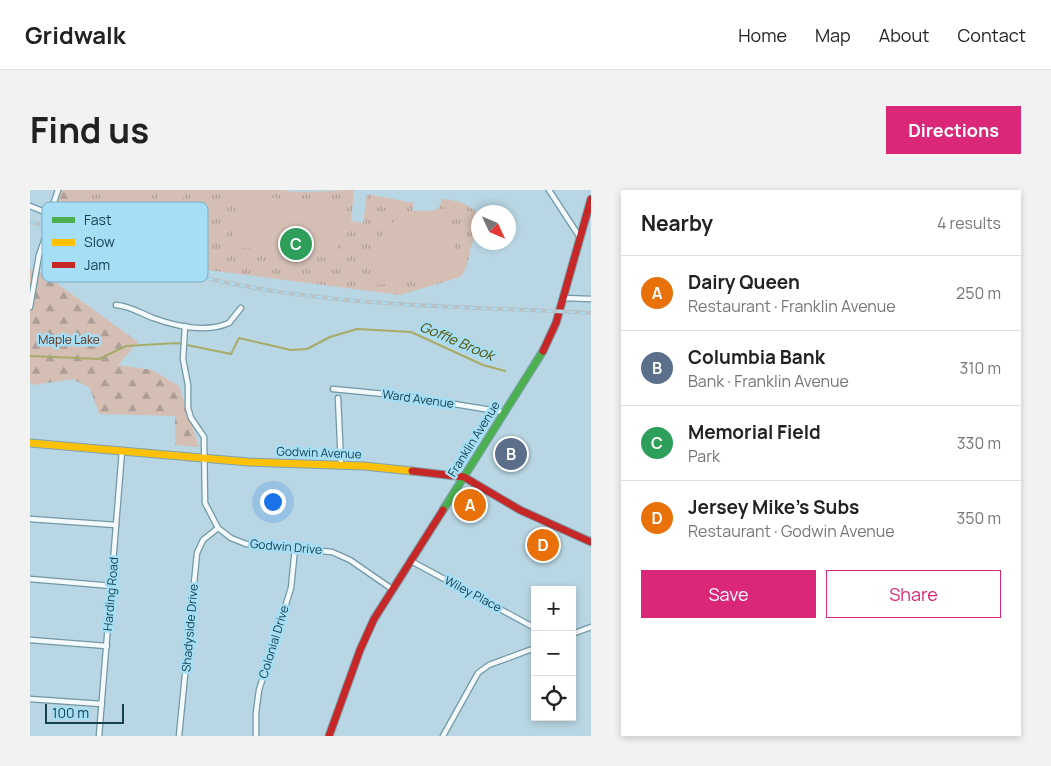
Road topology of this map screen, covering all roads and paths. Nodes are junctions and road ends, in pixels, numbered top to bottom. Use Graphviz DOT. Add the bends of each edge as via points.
graph roads {
  1 [pos="58,190"];
  2 [pos="549,190"];
  3 [pos="591,199"];
  4 [pos="54,202"];
  5 [pos="30,206"];
  6 [pos="42,211"];
  7 [pos="579,236"];
  8 [pos="42,246"];
  9 [pos="563,298"];
  10 [pos="591,299"];
  11 [pos="116,305"];
  12 [pos="30,307"];
  13 [pos="241,308"];
  14 [pos="185,326"];
  15 [pos="333,389"];
  16 [pos="338,398"];
  17 [pos="503,412"];
  18 [pos="30,443"];
  19 [pos="122,451"];
  20 [pos="204,458"];
  21 [pos="341,464"];
  22 [pos="464,477"];
  23 [pos="30,519"];
  24 [pos="116,525"];
  25 [pos="218,528"];
  26 [pos="591,542"];
  27 [pos="295,548"];
  28 [pos="411,561"];
  29 [pos="30,579"];
  30 [pos="112,586"];
  31 [pos="392,589"];
  32 [pos="531,626"];
  33 [pos="591,627"];
  34 [pos="576,633"];
  35 [pos="30,640"];
  36 [pos="106,646"];
  37 [pos="531,650"];
  38 [pos="30,698"];
  39 [pos="102,704"];
  40 [pos="99,736"];
  41 [pos="180,736"];
  42 [pos="256,736"];
  43 [pos="329,736"];
  44 [pos="443,736"];
  1 -- 4 [label="street"];
  2 -- 7 [label="street"];
  3 -- 7 [label="main road, Franklin Avenue"];
  5 -- 6 [label="street"];
  7 -- 9 [label="main road, Franklin Avenue"];
  8 -- 12 [label="street"];
  9 -- 10 [label="street"];
  9 -- 17 [label="main road, Franklin Avenue" via="549,341"];
  11 -- 14 [label="street"];
  13 -- 14 [label="street" via="233,320 224,325"];
  14 -- 20 [label="street" via="183,359 188,408 204,437"];
  15 -- 17 [label="street, Ward Avenue" via="405,396"];
  16 -- 21 [label="street"];
  17 -- 22 [label="main road, Franklin Avenue"];
  18 -- 19 [label="main road, Godwin Avenue"];
  19 -- 20 [label="main road, Godwin Avenue"];
  19 -- 24 [label="street, Harding Road"];
  20 -- 21 [label="main road, Godwin Avenue"];
  20 -- 25 [label="street" via="205,503"];
  21 -- 22 [label="main road, Godwin Avenue"];
  22 -- 26 [label="main road, Godwin Avenue" via="520,510"];
  22 -- 28 [label="main road, Franklin Avenue"];
  23 -- 24 [label="street"];
  24 -- 30 [label="street, Harding Road"];
  25 -- 27 [label="street, Godwin Drive" via="246,544"];
  25 -- 41 [label="street, Shadyside Drive" via="203,540 197,553"];
  27 -- 31 [label="street, Godwin Drive" via="332,552 350,560"];
  27 -- 42 [label="street, Colonial Drive" via="291,588 259,690"];
  28 -- 31 [label="main road, Franklin Avenue"];
  28 -- 32 [label="street, Wiley Place"];
  29 -- 30 [label="street"];
  30 -- 36 [label="street, Harding Road"];
  31 -- 43 [label="main road, Franklin Avenue" via="360,650"];
  33 -- 34 [label="street"];
  35 -- 36 [label="street"];
  36 -- 39 [label="street, Harding Road"];
  37 -- 44 [label="street" via="478,673"];
  38 -- 39 [label="street"];
  39 -- 40 [label="street, Harding Road"];
}
